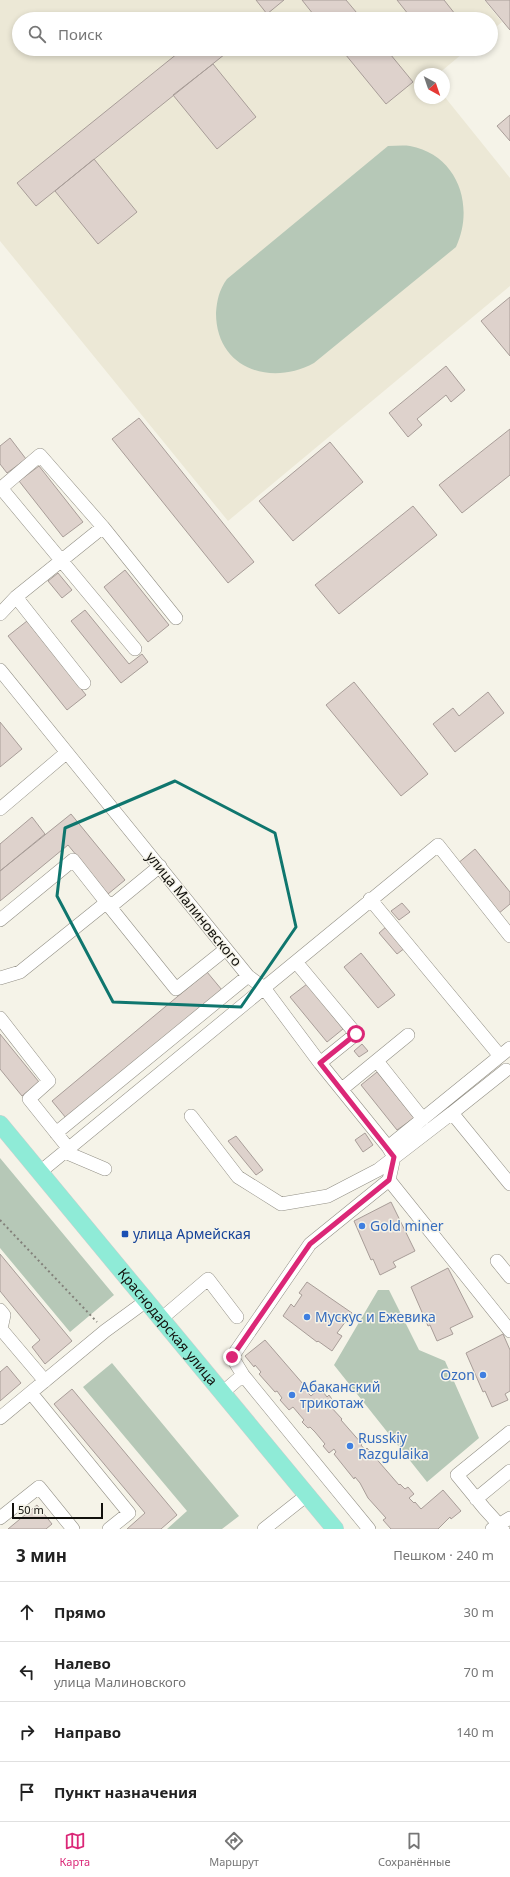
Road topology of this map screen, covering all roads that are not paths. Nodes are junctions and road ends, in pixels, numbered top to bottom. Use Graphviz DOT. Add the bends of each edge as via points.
graph roads {
  1 [pos="0,488"];
  2 [pos="103,527"];
  3 [pos="62,561"];
  4 [pos="16,597"];
  5 [pos="0,614"];
  6 [pos="176,618"];
  7 [pos="135,649"];
  8 [pos="0,670"];
  9 [pos="84,683"];
  10 [pos="66,753"];
  11 [pos="1,805"];
  12 [pos="160,866"];
  13 [pos="370,899"];
  14 [pos="109,904"];
  15 [pos="0,920"];
  16 [pos="510,936"];
  17 [pos="226,949"];
  18 [pos="296,962"];
  19 [pos="248,976"];
  20 [pos="0,978"];
  21 [pos="264,988"];
  22 [pos="0,1018"];
  23 [pos="408,1035"];
  24 [pos="505,1052"];
  25 [pos="377,1060"];
  26 [pos="320,1063"];
  27 [pos="506,1070"];
  28 [pos="342,1088"];
  29 [pos="452,1113"];
  30 [pos="191,1116"];
  31 [pos="423,1119"];
  32 [pos="0,1124"];
  33 [pos="56,1133"];
  34 [pos="67,1150"];
  35 [pos="391,1152"];
  36 [pos="105,1169"];
  37 [pos="40,1172"];
  38 [pos="389,1180"];
  39 [pos="510,1184"];
  40 [pos="497,1261"];
  41 [pos="510,1277"];
  42 [pos="146,1301"];
  43 [pos="0,1310"];
  44 [pos="237,1317"];
  45 [pos="161,1319"];
  46 [pos="510,1330"];
  47 [pos="243,1375"];
  48 [pos="45,1381"];
  49 [pos="31,1393"];
  50 [pos="222,1393"];
  51 [pos="0,1418"];
  52 [pos="510,1432"];
  53 [pos="510,1471"];
  54 [pos="307,1495"];
  55 [pos="476,1499"];
  56 [pos="0,1518"];
  57 [pos="501,1525"];
  58 [pos="70,1528"];
  59 [pos="108,1529"];
  60 [pos="264,1529"];
  61 [pos="335,1529"];
  62 [pos="369,1529"];
  1 -- 2 [label="street" via="40,455"];
  1 -- 3 [label="street"];
  2 -- 3 [label="street"];
  2 -- 6 [label="street"];
  3 -- 4 [label="street"];
  3 -- 7 [label="street"];
  4 -- 5 [label="street"];
  4 -- 9 [label="street"];
  8 -- 10 [label="street, улица Малиновского"];
  10 -- 11 [label="street"];
  10 -- 12 [label="street, улица Малиновского"];
  12 -- 14 [label="street"];
  12 -- 17 [label="street, улица Малиновского"];
  13 -- 16 [label="street" via="438,845"];
  13 -- 18 [label="street"];
  13 -- 24 [label="street"];
  14 -- 15 [label="street" via="73,860"];
  14 -- 17 [label="street" via="176,989"];
  14 -- 20 [label="street" via="20,972"];
  17 -- 19 [label="street, улица Малиновского"];
  18 -- 21 [label="street"];
  18 -- 26 [label="street" via="356,1034"];
  19 -- 21 [label="street, улица Малиновского"];
  19 -- 33 [label="street"];
  21 -- 26 [label="street, улица Малиновского"];
  21 -- 34 [label="street"];
  22 -- 33 [label="street" via="49,1081 29,1099"];
  23 -- 25 [label="street"];
  24 -- 31 [label="street"];
  25 -- 28 [label="street"];
  25 -- 31 [label="street"];
  26 -- 28 [label="street, улица Малиновского"];
  27 -- 29 [label="street"];
  28 -- 35 [label="street, улица Малиновского"];
  29 -- 35 [label="street"];
  29 -- 39 [label="street"];
  30 -- 35 [label="street" via="238,1177 281,1204 328,1196 378,1170"];
  31 -- 35 [label="street"];
  32 -- 37 [label="main road, Краснодарская улица"];
  33 -- 34 [label="street"];
  34 -- 36 [label="street"];
  34 -- 37 [label="street"];
  35 -- 38 [label="street"];
  37 -- 42 [label="main road, Краснодарская улица"];
  38 -- 46 [label="street"];
  38 -- 47 [label="street" via="310,1244 232,1357"];
  40 -- 41 [label="street"];
  42 -- 45 [label="main road, Краснодарская улица"];
  42 -- 48 [label="street"];
  43 -- 48 [label="street" via="4,1315 1,1329"];
  44 -- 45 [label="street" via="208,1280"];
  45 -- 50 [label="main road, Краснодарская улица"];
  47 -- 50 [label="street"];
  47 -- 62 [label="street"];
  48 -- 49 [label="street"];
  49 -- 51 [label="street"];
  49 -- 59 [label="street" via="129,1513"];
  50 -- 54 [label="main road, Краснодарская улица"];
  52 -- 55 [label="street" via="457,1475"];
  53 -- 55 [label="street"];
  54 -- 60 [label="street"];
  54 -- 61 [label="main road, Краснодарская улица"];
  55 -- 57 [label="street"];
  56 -- 58 [label="street" via="39,1487"];
}
